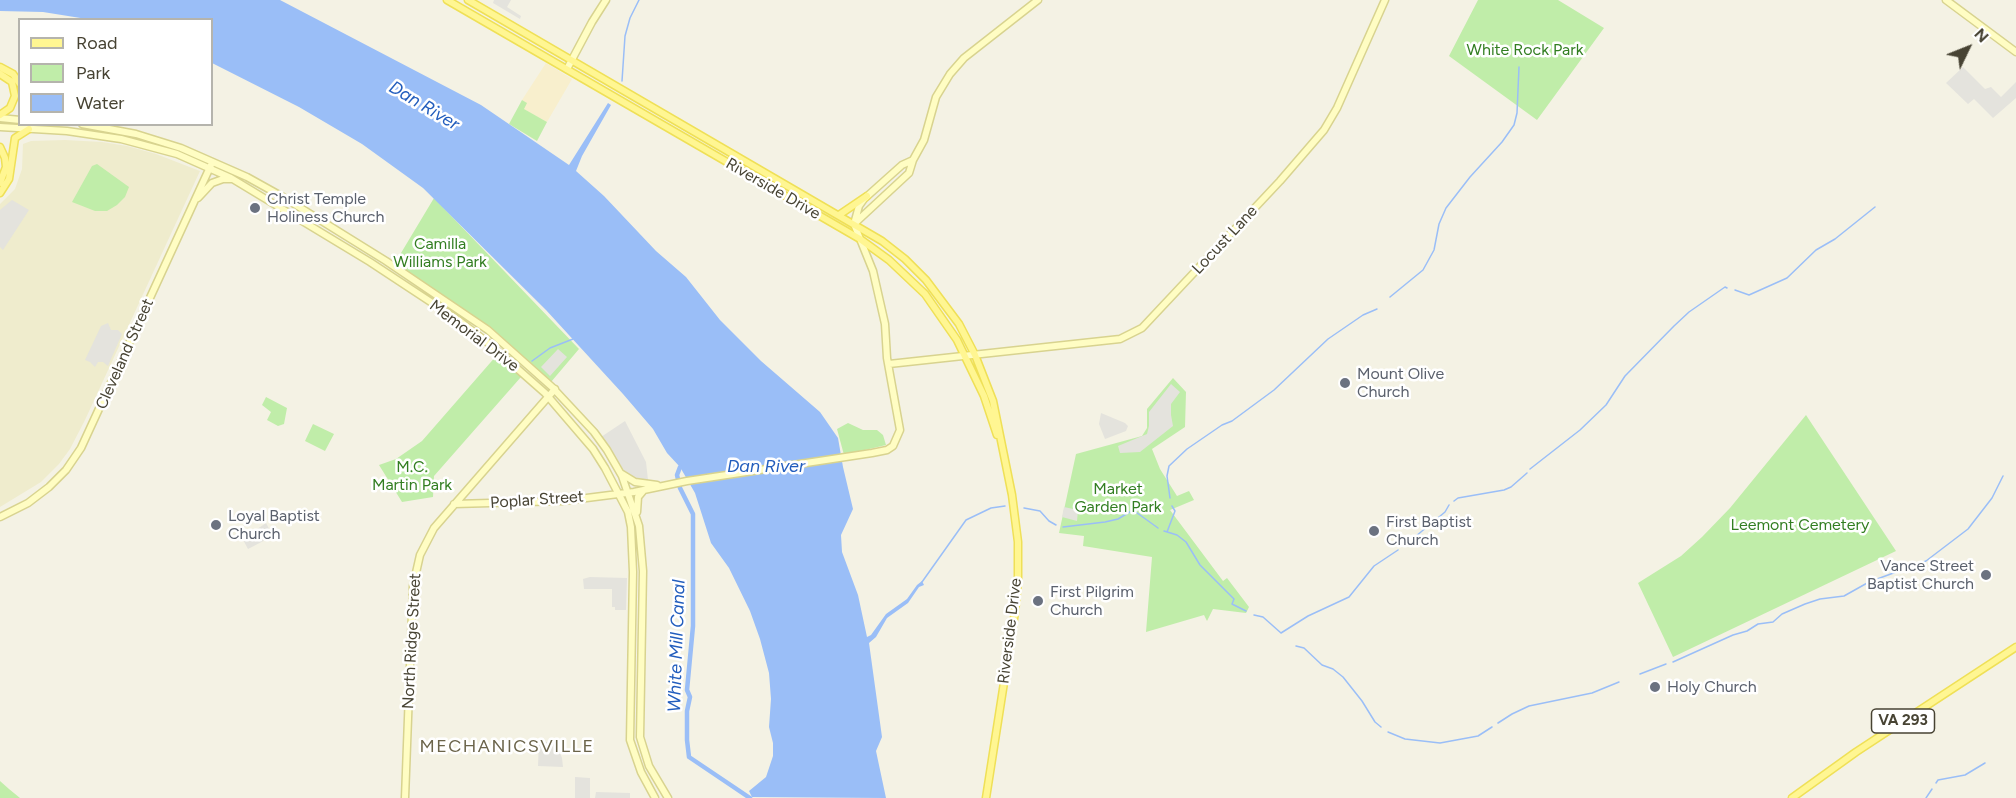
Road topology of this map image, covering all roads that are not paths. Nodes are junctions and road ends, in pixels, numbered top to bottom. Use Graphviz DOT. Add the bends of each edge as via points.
graph roads {
  1 [pos="447,0"];
  2 [pos="468,0"];
  3 [pos="606,0"];
  4 [pos="1038,0"];
  5 [pos="1385,0"];
  6 [pos="1946,0"];
  7 [pos="2016,52"];
  8 [pos="572,60"];
  9 [pos="0,67"];
  10 [pos="567,69"];
  11 [pos="0,74"];
  12 [pos="18,81"];
  13 [pos="0,117"];
  14 [pos="18,120"];
  15 [pos="92,126"];
  16 [pos="0,127"];
  17 [pos="29,129"];
  18 [pos="0,147"];
  19 [pos="213,160"];
  20 [pos="913,160"];
  21 [pos="209,168"];
  22 [pos="235,180"];
  23 [pos="0,183"];
  24 [pos="0,193"];
  25 [pos="867,196"];
  26 [pos="194,203"];
  27 [pos="875,204"];
  28 [pos="839,215"];
  29 [pos="854,224"];
  30 [pos="860,239"];
  31 [pos="975,354"];
  32 [pos="965,355"];
  33 [pos="889,364"];
  34 [pos="555,389"];
  35 [pos="548,397"];
  36 [pos="1007,464"];
  37 [pos="619,471"];
  38 [pos="662,486"];
  39 [pos="644,490"];
  40 [pos="628,492"];
  41 [pos="619,493"];
  42 [pos="454,504"];
  43 [pos="0,517"];
  44 [pos="637,518"];
  45 [pos="2016,647"];
  46 [pos="405,798"];
  47 [pos="655,798"];
  48 [pos="668,798"];
  49 [pos="986,798"];
  50 [pos="1792,798"];
  1 -- 10 [label="main road, Riverside Drive"];
  2 -- 8 [label="main road, Riverside Drive"];
  3 -- 8 [label="main road"];
  4 -- 20 [label="main road" via="964,58 950,74 936,97 924,140"];
  5 -- 31 [label="main road, Locust Lane" via="1324,130 1148,323 1120,339"];
  6 -- 7 [label="main road"];
  8 -- 10 [label="main road"];
  8 -- 28 [label="main road, Riverside Drive"];
  9 -- 12 [label="main road"];
  10 -- 30 [label="main road, Riverside Drive"];
  11 -- 13 [label="main road" via="12,82 15,96"];
  13 -- 14 [label="main road"];
  15 -- 19 [label="main road, Memorial Drive" via="144,136"];
  16 -- 17 [label="main road, Memorial Drive"];
  17 -- 21 [label="main road, Memorial Drive" via="121,139"];
  17 -- 24 [label="main road" via="15,138 9,179"];
  18 -- 23 [label="main road" via="6,168"];
  19 -- 21 [label="main road, Cleveland Street"];
  19 -- 34 [label="main road, Memorial Drive" via="283,197 458,309"];
  20 -- 25 [label="main road"];
  20 -- 27 [label="main road" via="907,176"];
  21 -- 22 [label="main road, Memorial Drive"];
  21 -- 26 [label="main road, Cleveland Street"];
  22 -- 26 [label="main road" via="212,183"];
  22 -- 35 [label="main road, Memorial Drive" via="458,320"];
  25 -- 27 [label="main road"];
  25 -- 28 [label="main road"];
  25 -- 29 [label="main road" via="859,206"];
  26 -- 43 [label="main road, Cleveland Street" via="81,448 49,487"];
  27 -- 29 [label="main road"];
  28 -- 29 [label="main road, Riverside Drive"];
  29 -- 30 [label="main road"];
  29 -- 31 [label="main road, Riverside Drive" via="893,249 926,280 959,324"];
  30 -- 32 [label="main road, Riverside Drive" via="918,286"];
  30 -- 33 [label="main road" via="877,283"];
  31 -- 32 [label="main road, Locust Lane"];
  31 -- 36 [label="main road, Riverside Drive" via="993,401"];
  32 -- 33 [label="main road, Locust Lane"];
  32 -- 36 [label="main road, Riverside Drive"];
  33 -- 38 [label="main road, Poplar Street" via="900,430 887,450"];
  34 -- 35 [label="main road, North Ridge Street"];
  34 -- 37 [label="main road, Memorial Drive" via="598,437"];
  35 -- 41 [label="main road, Memorial Drive" via="592,449"];
  35 -- 42 [label="main road, North Ridge Street"];
  36 -- 49 [label="main road, Riverside Drive" via="1016,523 1018,580"];
  37 -- 38 [label="main road" via="635,482"];
  37 -- 40 [label="main road, Memorial Drive"];
  38 -- 39 [label="main road, Poplar Street"];
  39 -- 40 [label="main road, Poplar Street"];
  39 -- 44 [label="main road" via="637,502"];
  40 -- 41 [label="main road, Poplar Street"];
  40 -- 44 [label="main road, Memorial Drive"];
  41 -- 42 [label="main road, Poplar Street" via="543,502"];
  41 -- 47 [label="main road, Memorial Drive" via="630,520 633,557 630,740"];
  42 -- 46 [label="main road, North Ridge Street" via="428,537 415,574"];
  44 -- 48 [label="main road, Memorial Drive" via="643,563 640,737 649,766"];
  45 -- 50 [label="main road, VA 293"];
}
